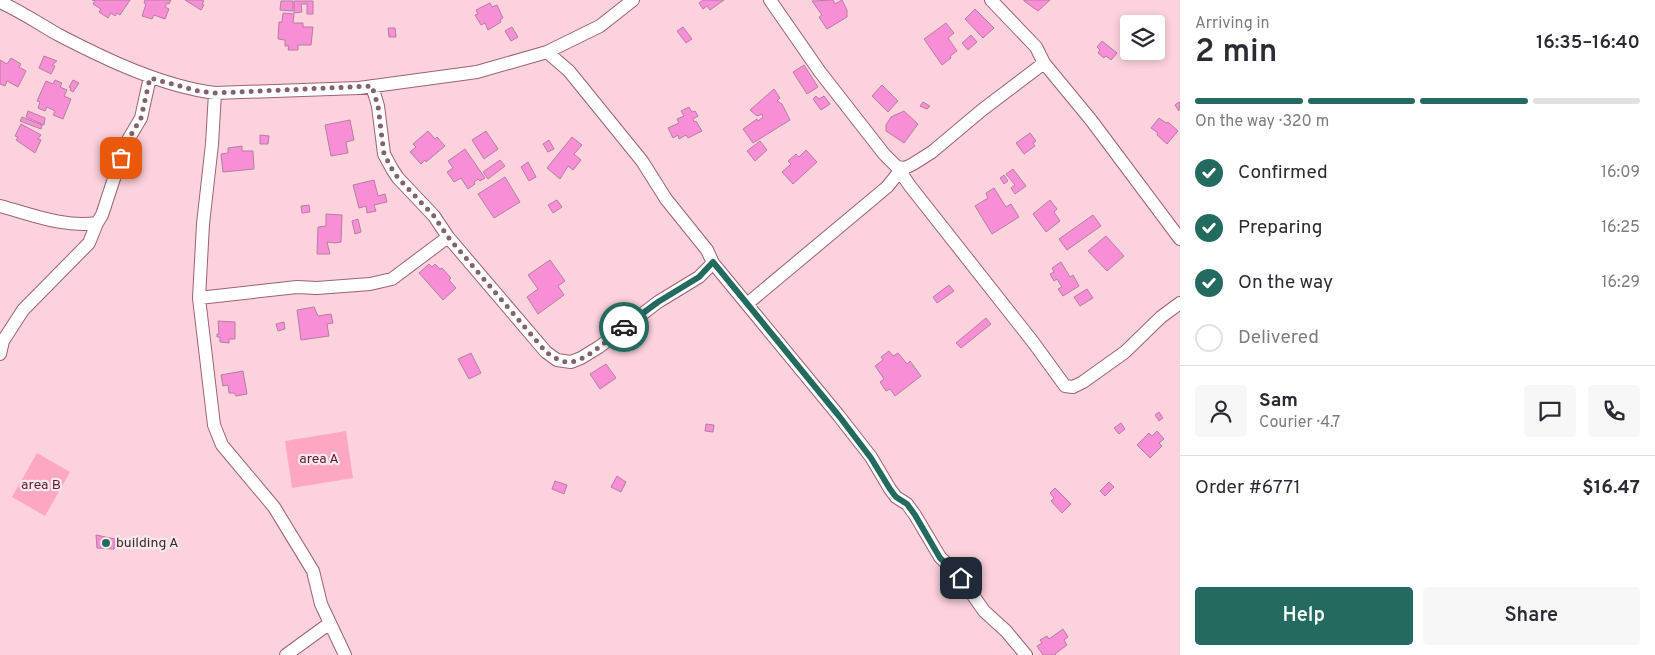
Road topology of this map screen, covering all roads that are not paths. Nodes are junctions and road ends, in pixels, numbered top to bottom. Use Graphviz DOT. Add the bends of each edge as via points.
graph roads {
  1 [pos="633,0"];
  2 [pos="770,0"];
  3 [pos="992,0"];
  4 [pos="0,2"];
  5 [pos="20,6"];
  6 [pos="547,52"];
  7 [pos="1044,63"];
  8 [pos="150,78"];
  9 [pos="372,86"];
  10 [pos="215,93"];
  11 [pos="898,169"];
  12 [pos="0,206"];
  13 [pos="97,224"];
  14 [pos="448,237"];
  15 [pos="1180,239"];
  16 [pos="713,262"];
  17 [pos="199,298"];
  18 [pos="1180,302"];
  19 [pos="747,304"];
  20 [pos="0,354"];
  21 [pos="330,623"];
  22 [pos="286,655"];
  23 [pos="345,655"];
  24 [pos="1026,655"];
  1 -- 6 [label="street" via="600,26"];
  2 -- 11 [label="street" via="820,72"];
  3 -- 7 [label="street" via="1036,47"];
  4 -- 5 [label="street"];
  5 -- 8 [label="street" via="57,34"];
  6 -- 9 [label="street" via="477,72"];
  6 -- 16 [label="street" via="569,71 642,161"];
  7 -- 11 [label="street" via="932,152"];
  7 -- 15 [label="street"];
  8 -- 10 [label="street"];
  8 -- 13 [label="street" via="141,118 125,145"];
  9 -- 10 [label="street"];
  9 -- 14 [label="street" via="384,154 398,178 434,216"];
  10 -- 17 [label="street"];
  11 -- 18 [label="street" via="1065,386 1073,387 1083,382 1125,352"];
  11 -- 19 [label="street" via="877,195"];
  12 -- 13 [label="street" via="68,224"];
  13 -- 20 [label="street" via="89,243 23,310 3,341"];
  14 -- 16 [label="street" via="546,352 557,360 571,362 599,347 658,302 699,277"];
  14 -- 17 [label="street" via="392,279 370,284 297,287"];
  16 -- 19 [label="street"];
  17 -- 21 [label="street" via="214,425 222,445 274,507 313,571 321,604"];
  19 -- 24 [label="street" via="855,436 896,497 907,504 940,558"];
  21 -- 22 [label="street"];
  21 -- 23 [label="street"];
}
